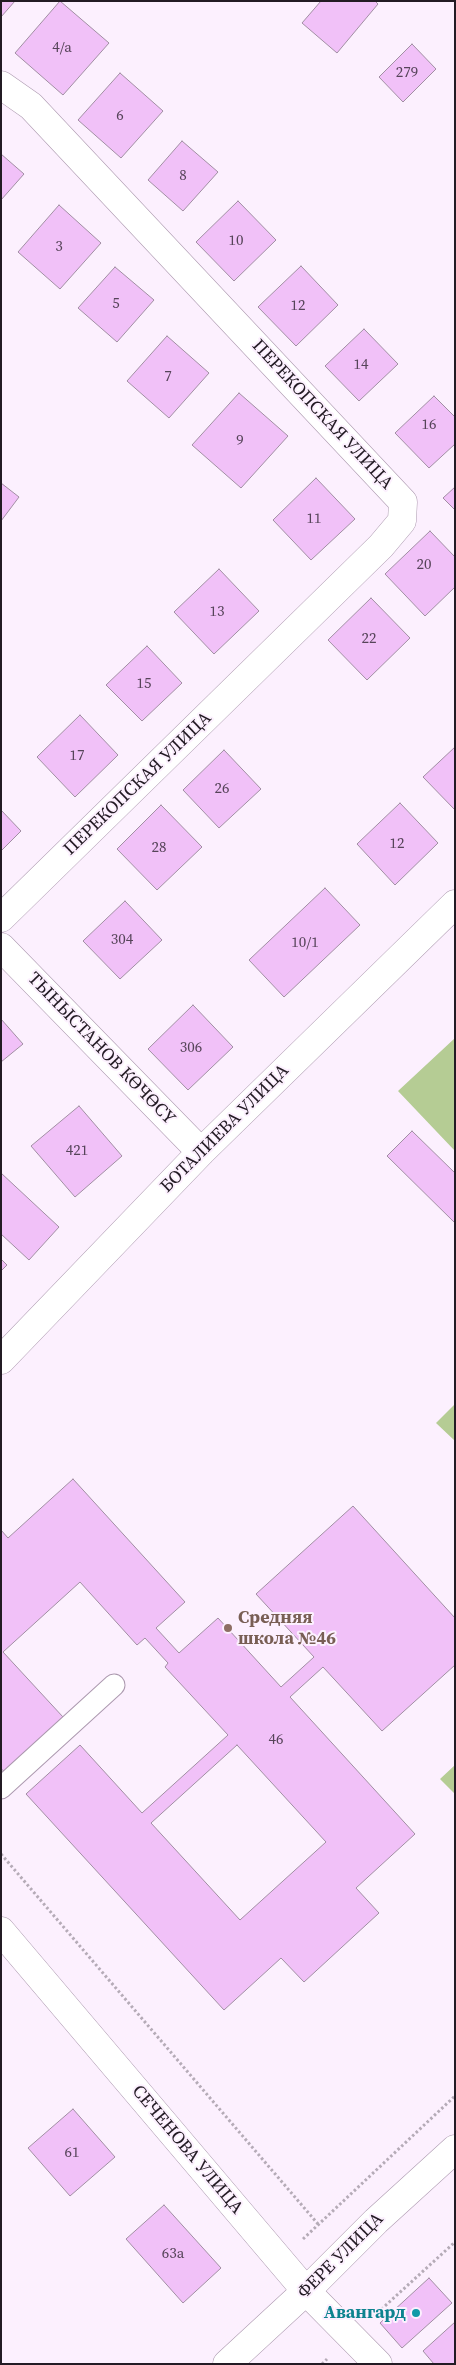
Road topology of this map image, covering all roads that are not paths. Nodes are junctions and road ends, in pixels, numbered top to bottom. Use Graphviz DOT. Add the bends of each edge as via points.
graph roads {
  1 [pos="1,86"];
  2 [pos="455,904"];
  3 [pos="1,918"];
  4 [pos="1,947"];
  5 [pos="201,1152"];
  6 [pos="1,1360"];
  7 [pos="114,1685"];
  8 [pos="1,1788"];
  9 [pos="1,1931"];
  10 [pos="455,2149"];
  11 [pos="306,2291"];
  12 [pos="227,2364"];
  13 [pos="378,2364"];
  1 -- 3 [label="street, ПЕРЕКОПСКАЯ УЛИЦА" via="31,106 403,502 402,521 381,546"];
  2 -- 5 [label="street, БОТАЛИЕВА УЛИЦА"];
  4 -- 5 [label="street, ТЫНЫСТАНОВ КӨЧӨСҮ"];
  5 -- 6 [label="street, БОТАЛИЕВА УЛИЦА"];
  7 -- 8 [label="lane"];
  9 -- 11 [label="street, СЕЧЕНОВА УЛИЦА"];
  10 -- 11 [label="street, ФЕРЕ УЛИЦА"];
  11 -- 12 [label="street, ФЕРЕ УЛИЦА"];
  11 -- 13 [label="street, СЕЧЕНОВА УЛИЦА"];
}
